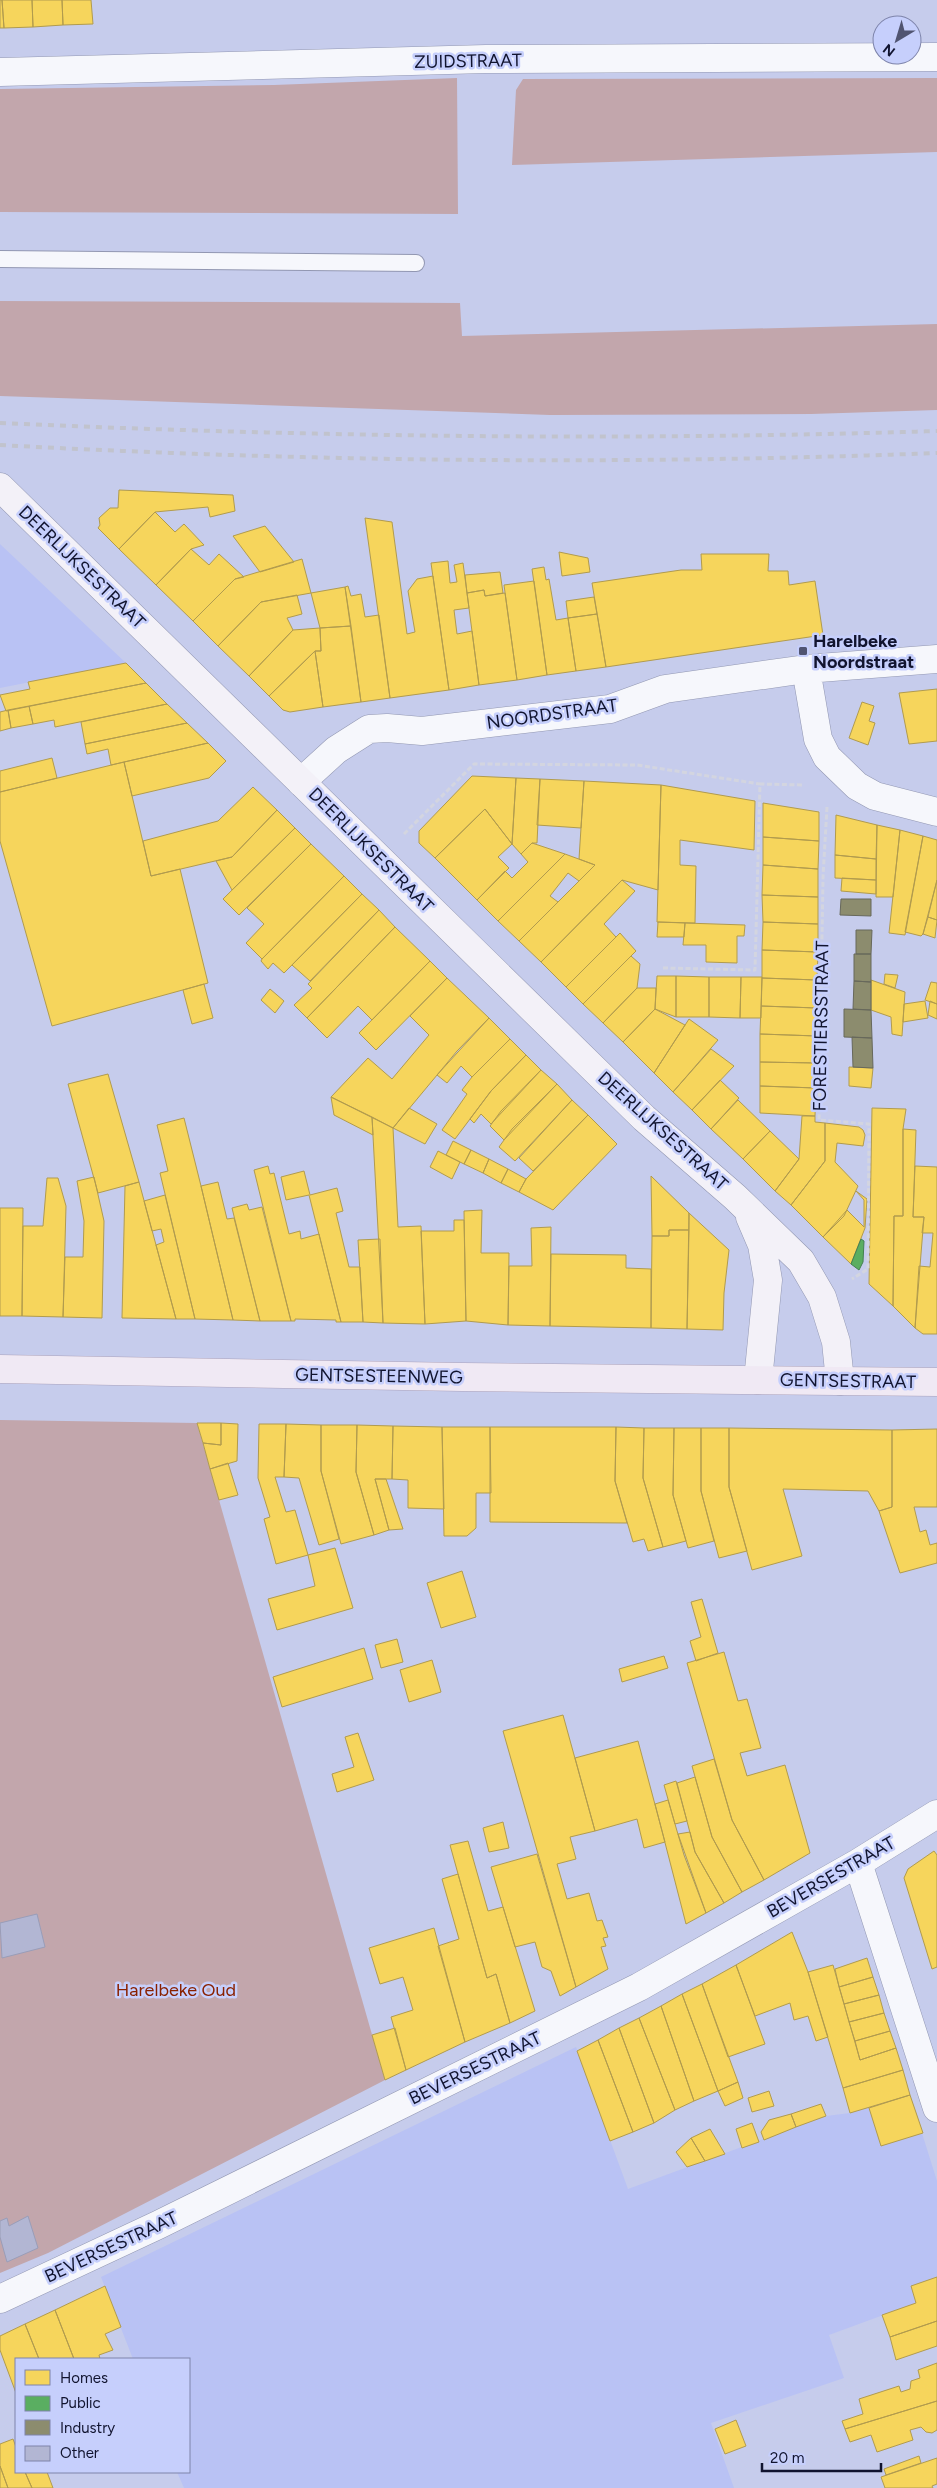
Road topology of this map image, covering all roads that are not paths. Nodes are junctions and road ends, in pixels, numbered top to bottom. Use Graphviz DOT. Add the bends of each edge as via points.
graph roads {
  1 [pos="937,57"];
  2 [pos="0,72"];
  3 [pos="0,259"];
  4 [pos="416,263"];
  5 [pos="0,487"];
  6 [pos="937,659"];
  7 [pos="806,670"];
  8 [pos="301,782"];
  9 [pos="937,812"];
  10 [pos="747,1209"];
  11 [pos="0,1369"];
  12 [pos="758,1380"];
  13 [pos="840,1381"];
  14 [pos="937,1382"];
  15 [pos="937,1814"];
  16 [pos="858,1863"];
  17 [pos="937,2107"];
  18 [pos="0,2299"];
  1 -- 2 [label="street, ZUIDSTRAAT" via="486,59"];
  3 -- 4 [label="lane"];
  5 -- 8 [label="main road, DEERLIJKSESTRAAT"];
  6 -- 7 [label="street, NOORDSTRAAT"];
  7 -- 8 [label="street, NOORDSTRAAT" via="665,689 610,709 422,731 369,729 336,750"];
  7 -- 9 [label="street" via="818,739 827,757 858,786 875,796"];
  8 -- 10 [label="main road, DEERLIJKSESTRAAT" via="644,1118"];
  10 -- 12 [label="main road, DEERLIJKSESTRAAT" via="762,1245 768,1280"];
  10 -- 13 [label="main road, DEERLIJKSESTRAAT" via="801,1261 822,1297 836,1342"];
  11 -- 12 [label="main road, GENTSESTEENWEG"];
  12 -- 13 [label="main road, GENTSESTRAAT"];
  13 -- 14 [label="main road, GENTSESTRAAT"];
  15 -- 16 [label="street, BEVERSESTRAAT"];
  16 -- 17 [label="street"];
  16 -- 18 [label="street, BEVERSESTRAAT" via="639,1987 158,2226"];
}
